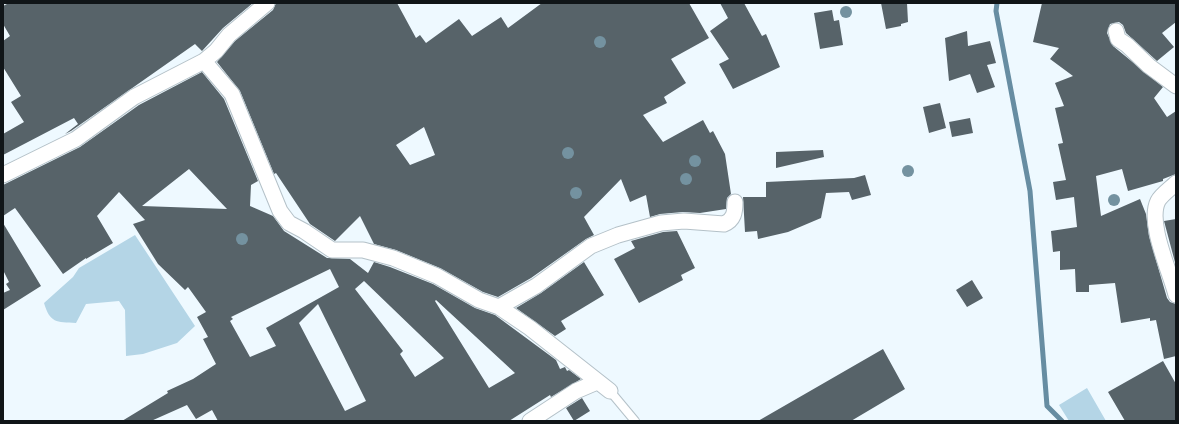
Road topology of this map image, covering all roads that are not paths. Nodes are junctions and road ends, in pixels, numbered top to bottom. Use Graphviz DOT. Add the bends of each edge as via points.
graph roads {
  1 [pos="267,3"];
  2 [pos="1116,31"];
  3 [pos="204,60"];
  4 [pos="1176,86"];
  5 [pos="3,176"];
  6 [pos="1176,183"];
  7 [pos="735,202"];
  8 [pos="1176,295"];
  9 [pos="500,307"];
  10 [pos="597,382"];
  11 [pos="610,390"];
  12 [pos="530,421"];
  13 [pos="634,421"];
  1 -- 3 [label="street" via="234,30 216,52"];
  2 -- 4 [label="street" via="1118,39"];
  3 -- 5 [label="street" via="134,97 76,139"];
  3 -- 9 [label="street" via="232,94 280,211 289,223 304,230 332,250 363,250 392,258 437,276 479,300"];
  6 -- 8 [label="street" via="1158,200 1155,213 1155,225"];
  7 -- 9 [label="street" via="733,217 730,222 724,224 684,221 661,224 591,246 536,286"];
  9 -- 10 [label="street"];
  10 -- 11 [label="street"];
  10 -- 12 [label="street" via="576,391"];
  11 -- 13 [label="lane"];
}
